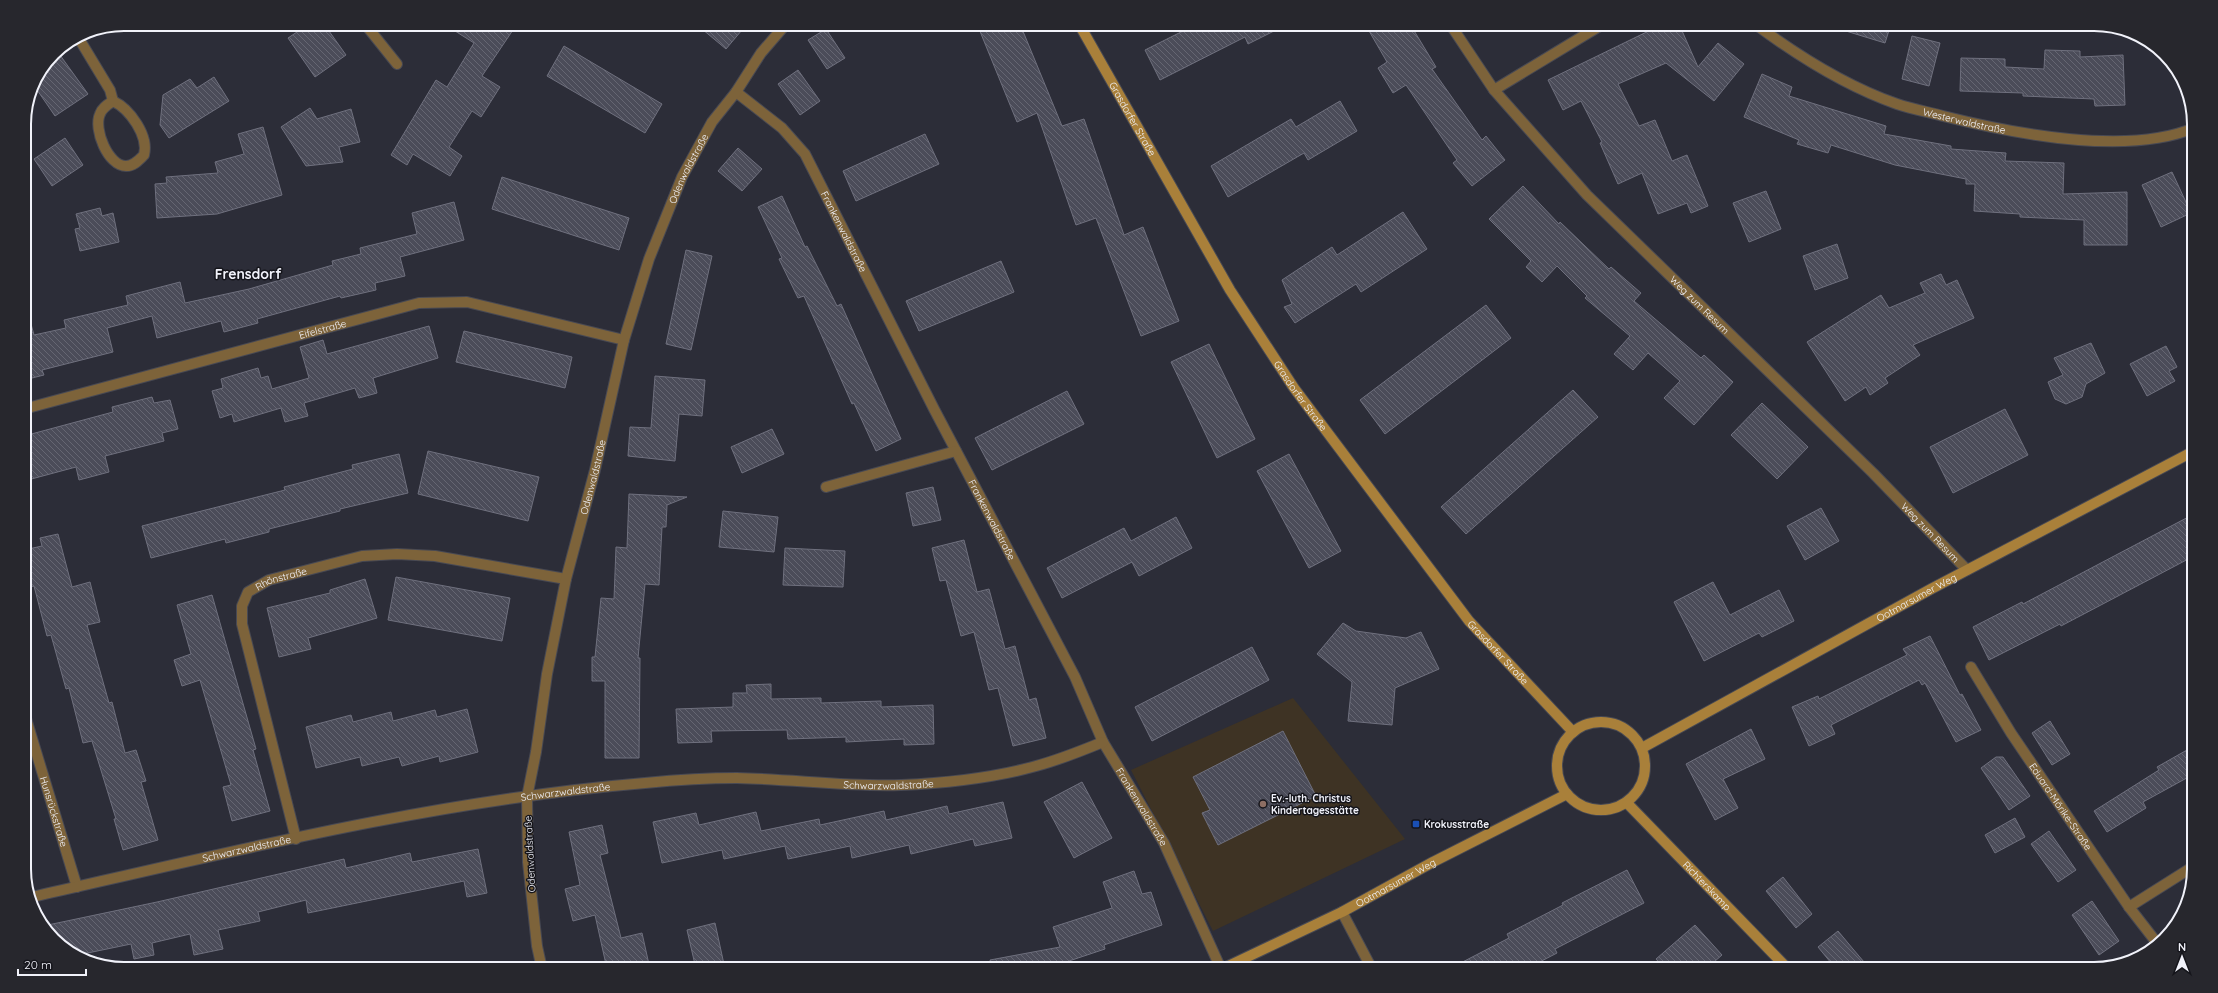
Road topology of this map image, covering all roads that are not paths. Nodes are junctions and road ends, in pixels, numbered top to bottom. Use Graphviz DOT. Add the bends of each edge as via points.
graph roads {
  1 [pos="371,31"];
  2 [pos="780,31"];
  3 [pos="1083,31"];
  4 [pos="1455,31"];
  5 [pos="1591,31"];
  6 [pos="1765,31"];
  7 [pos="81,42"];
  8 [pos="397,64"];
  9 [pos="1494,90"];
  10 [pos="736,92"];
  11 [pos="112,101"];
  12 [pos="2187,130"];
  13 [pos="624,340"];
  14 [pos="31,407"];
  15 [pos="956,451"];
  16 [pos="2187,455"];
  17 [pos="826,487"];
  18 [pos="1967,570"];
  19 [pos="566,579"];
  20 [pos="1971,667"];
  21 [pos="1574,732"];
  22 [pos="31,735"];
  23 [pos="1103,742"];
  24 [pos="1642,748"];
  25 [pos="1567,794"];
  26 [pos="527,797"];
  27 [pos="1627,803"];
  28 [pos="296,839"];
  29 [pos="2187,870"];
  30 [pos="77,887"];
  31 [pos="35,896"];
  32 [pos="2129,907"];
  33 [pos="1342,912"];
  34 [pos="2154,940"];
  35 [pos="541,962"];
  36 [pos="1219,962"];
  37 [pos="1237,962"];
  38 [pos="1368,962"];
  39 [pos="1781,962"];
  1 -- 8 [label="street"];
  2 -- 10 [label="street, Odenwaldstraße" via="761,53"];
  3 -- 21 [label="street, Grasdorfer Straße" via="1230,290 1294,388 1469,621"];
  4 -- 9 [label="street, Weg zum Resum"];
  5 -- 9 [label="street"];
  6 -- 12 [label="street, Westerwaldstraße" via="1812,63 1897,104 1994,129 2037,136 2089,140 2161,137"];
  7 -- 11 [label="street" via="110,90"];
  9 -- 18 [label="street, Weg zum Resum" via="1587,195 1873,473"];
  10 -- 13 [label="street, Odenwaldstraße" via="712,122 682,177 649,259"];
  10 -- 15 [label="street, Frankenwaldstraße" via="782,128 805,154"];
  11 -- 11 [label="street" via="100,112 98,133 113,159 120,165 133,165 144,155 145,144 130,117"];
  13 -- 14 [label="street, Eifelstraße" via="467,302 419,303"];
  13 -- 19 [label="street, Odenwaldstraße"];
  15 -- 17 [label="street"];
  15 -- 23 [label="street, Frankenwaldstraße" via="1075,677"];
  16 -- 18 [label="street, Ootmarsumer Weg"];
  18 -- 24 [label="street, Ootmarsumer Weg"];
  19 -- 26 [label="street, Odenwaldstraße"];
  19 -- 28 [label="street, Rhönstraße" via="435,556 397,554 362,556 283,576 268,580 248,592 242,606 242,624"];
  20 -- 32 [label="street, Eduard-Mörike-Straße" via="2011,733"];
  21 -- 24 [label="street" via="1588,724 1614,724 1633,735"];
  21 -- 25 [label="street" via="1564,742 1557,768 1560,782"];
  22 -- 30 [label="street, Hunsrückstraße"];
  23 -- 26 [label="street, Schwarzwaldstraße" via="1036,766 949,781 900,785 737,778 645,783"];
  23 -- 36 [label="street, Frankenwaldstraße" via="1164,843"];
  24 -- 27 [label="street" via="1645,772 1642,784"];
  25 -- 27 [label="street" via="1576,803 1601,810"];
  25 -- 33 [label="street, Ootmarsumer Weg" via="1433,862"];
  26 -- 28 [label="street, Schwarzwaldstraße" via="417,814"];
  26 -- 35 [label="street, Odenwaldstraße" via="528,862"];
  27 -- 39 [label="street, Richterskamp"];
  28 -- 30 [label="street, Schwarzwaldstraße"];
  29 -- 32 [label="street"];
  30 -- 31 [label="street, Schwarzwaldstraße"];
  32 -- 34 [label="street, Eduard-Mörike-Straße"];
  33 -- 37 [label="street, Ootmarsumer Weg"];
  33 -- 38 [label="street"];
}
